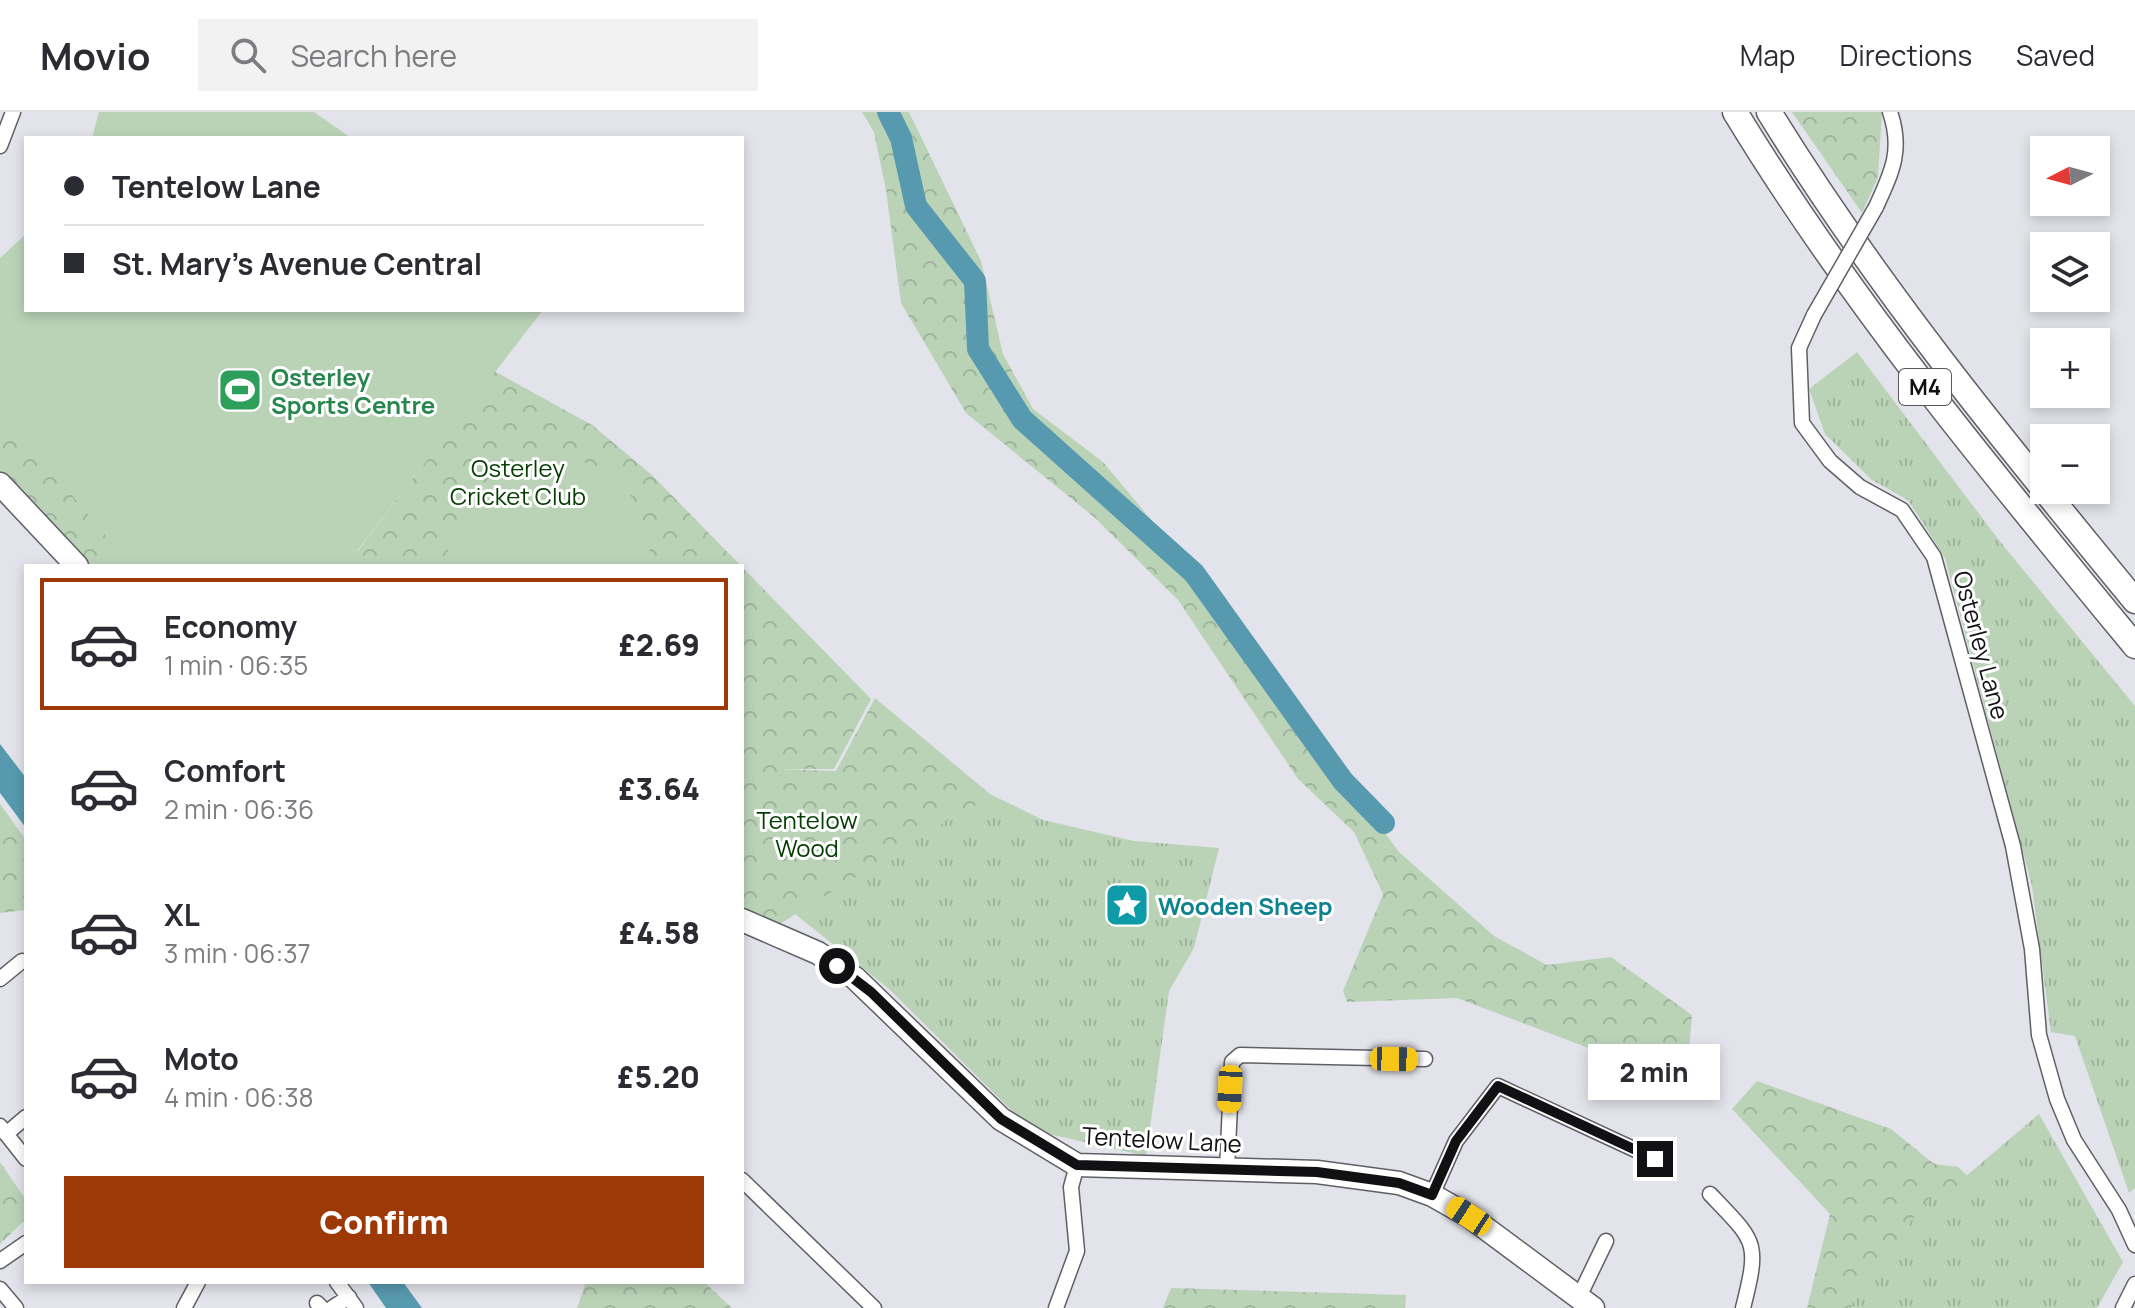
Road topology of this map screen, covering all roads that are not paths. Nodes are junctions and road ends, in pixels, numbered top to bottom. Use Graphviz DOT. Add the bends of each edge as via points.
graph roads {
  1 [pos="13,112"];
  2 [pos="1735,112"];
  3 [pos="1769,112"];
  4 [pos="1890,112"];
  5 [pos="0,146"];
  6 [pos="0,484"];
  7 [pos="75,564"];
  8 [pos="2135,601"];
  9 [pos="2135,646"];
  10 [pos="744,921"];
  11 [pos="22,961"];
  12 [pos="0,977"];
  13 [pos="1425,1059"];
  14 [pos="24,1118"];
  15 [pos="3,1130"];
  16 [pos="24,1156"];
  17 [pos="1655,1159"];
  18 [pos="1077,1165"];
  19 [pos="1227,1169"];
  20 [pos="744,1182"];
  21 [pos="1710,1194"];
  22 [pos="1432,1195"];
  23 [pos="1606,1241"];
  24 [pos="24,1244"];
  25 [pos="2135,1245"];
  26 [pos="0,1261"];
  27 [pos="197,1284"];
  28 [pos="339,1284"];
  29 [pos="2135,1284"];
  30 [pos="0,1289"];
  31 [pos="353,1302"];
  32 [pos="1585,1304"];
  33 [pos="324,1306"];
  34 [pos="16,1308"];
  35 [pos="184,1308"];
  36 [pos="874,1308"];
  37 [pos="1056,1308"];
  38 [pos="1743,1308"];
  39 [pos="2123,1308"];
  1 -- 5 [label="street"];
  2 -- 9 [label="highway, M4" via="1882,331"];
  3 -- 8 [label="highway, M4" via="1904,312"];
  4 -- 25 [label="street, Osterley Lane, bridge" via="1898,136 1893,171 1799,348 1802,423 1830,461 1860,487 1902,510 1934,557 2013,846 2032,949 2039,1035 2057,1099 2074,1140"];
  6 -- 7 [label="main road"];
  10 -- 18 [label="main road, Tentelow Lane" via="818,953 855,978 1001,1119"];
  11 -- 12 [label="street"];
  13 -- 19 [label="street" via="1240,1055 1232,1062"];
  14 -- 15 [label="street"];
  15 -- 16 [label="street"];
  17 -- 22 [label="street" via="1498,1086 1456,1141"];
  18 -- 19 [label="main road, Tentelow Lane"];
  18 -- 37 [label="street" via="1071,1187 1077,1251"];
  19 -- 22 [label="main road, Tentelow Lane" via="1349,1175"];
  20 -- 36 [label="street"];
  21 -- 38 [label="street" via="1753,1245"];
  22 -- 32 [label="main road, Tentelow Lane" via="1469,1216"];
  23 -- 32 [label="street, Tentelow Lane"];
  24 -- 26 [label="street"];
  27 -- 35 [label="street"];
  28 -- 31 [label="street"];
  29 -- 39 [label="street"];
  30 -- 34 [label="street"];
  31 -- 33 [label="street"];
}
